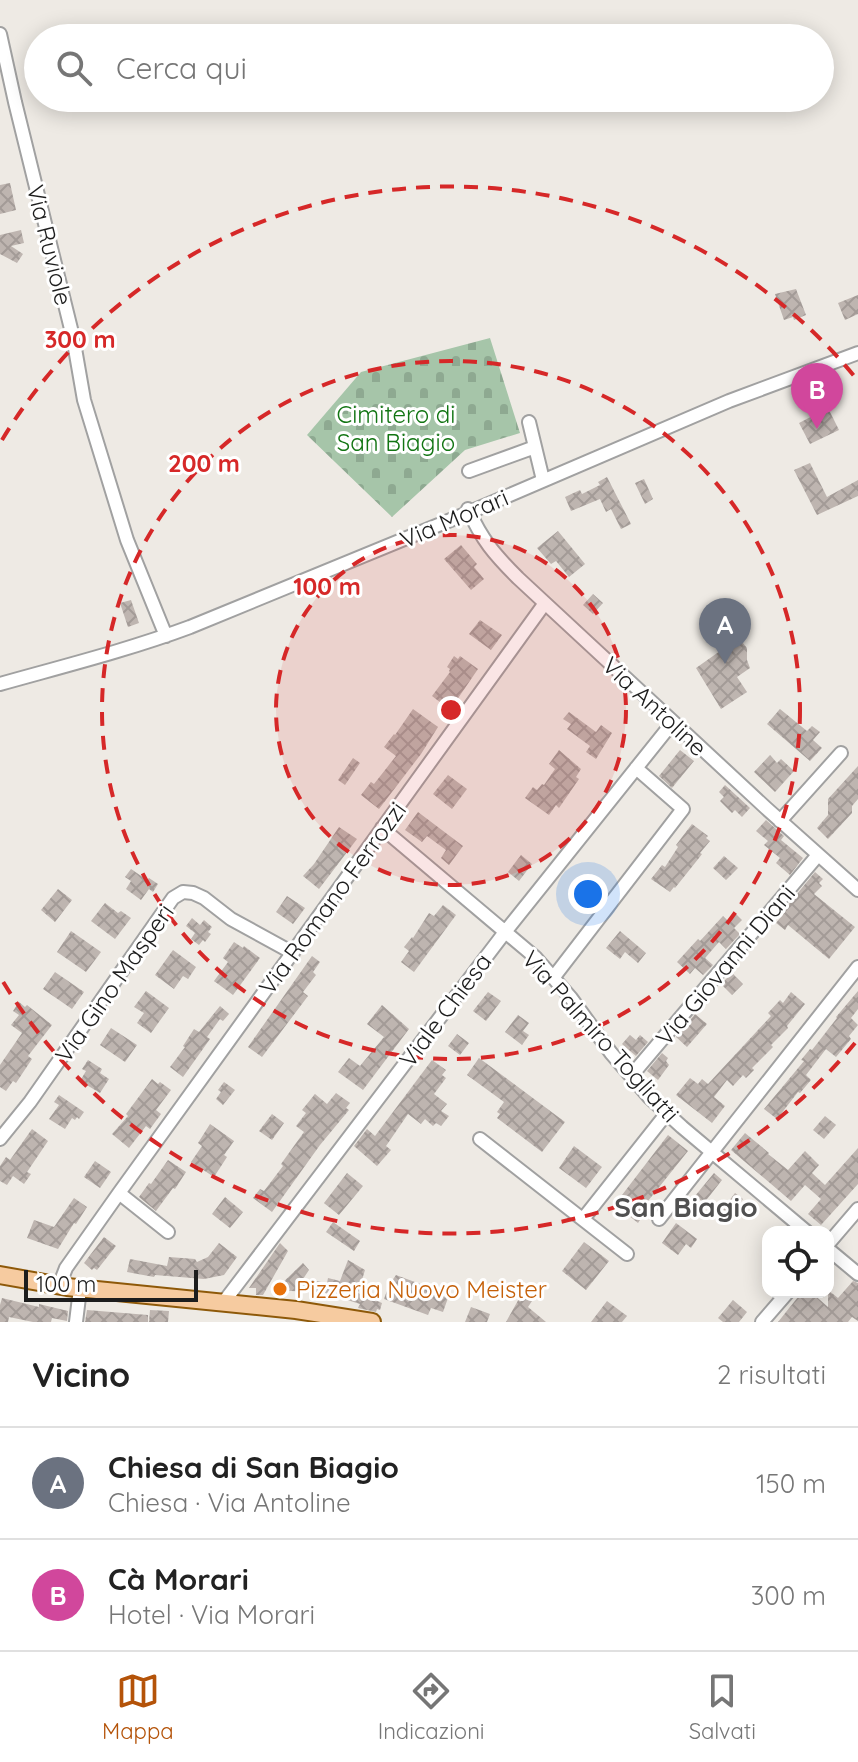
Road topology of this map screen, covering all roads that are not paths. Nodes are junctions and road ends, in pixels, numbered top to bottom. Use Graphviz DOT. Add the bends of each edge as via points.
graph roads {
  1 [pos="0,34"];
  2 [pos="858,353"];
  3 [pos="529,422"];
  4 [pos="535,447"];
  5 [pos="469,471"];
  6 [pos="543,480"];
  7 [pos="469,510"];
  8 [pos="545,603"];
  9 [pos="166,636"];
  10 [pos="0,684"];
  11 [pos="673,722"];
  12 [pos="841,753"];
  13 [pos="636,768"];
  14 [pos="780,821"];
  15 [pos="382,828"];
  16 [pos="818,855"];
  17 [pos="858,890"];
  18 [pos="505,932"];
  19 [pos="293,953"];
  20 [pos="858,967"];
  21 [pos="553,978"];
  22 [pos="631,1076"];
  23 [pos="667,1113"];
  24 [pos="0,1139"];
  25 [pos="480,1139"];
  26 [pos="713,1153"];
  27 [pos="119,1193"];
  28 [pos="858,1209"];
  29 [pos="583,1219"];
  30 [pos="659,1219"];
  31 [pos="800,1226"];
  32 [pos="168,1232"];
  33 [pos="834,1239"];
  34 [pos="834,1252"];
  35 [pos="627,1254"];
  36 [pos="858,1274"];
  37 [pos="0,1275"];
  38 [pos="59,1286"];
  39 [pos="80,1289"];
  40 [pos="783,1298"];
  41 [pos="223,1303"];
  42 [pos="76,1322"];
  43 [pos="372,1322"];
  44 [pos="762,1322"];
  1 -- 9 [label="street, Via Ruviole" via="84,400 127,540"];
  2 -- 6 [label="street, Via Morari"];
  3 -- 4 [label="street"];
  4 -- 5 [label="street"];
  4 -- 6 [label="street"];
  6 -- 7 [label="street, Via Morari"];
  7 -- 8 [label="street, Via Antoline" via="492,553"];
  7 -- 9 [label="street, Via Morari"];
  8 -- 11 [label="street, Via Antoline"];
  8 -- 15 [label="street, Via Romano Ferrozzi"];
  9 -- 10 [label="street, Via Morari"];
  11 -- 13 [label="street, Viale Chiesa"];
  11 -- 14 [label="street, Via Antoline"];
  12 -- 14 [label="street"];
  13 -- 18 [label="street, Viale Chiesa"];
  13 -- 21 [label="street" via="683,809"];
  14 -- 16 [label="street, Via Antoline"];
  15 -- 18 [label="street, Via Palmiro Togliatti"];
  15 -- 19 [label="street, Via Romano Ferrozzi"];
  16 -- 17 [label="street, Via Antoline"];
  16 -- 22 [label="street, Via Giovanni Diani"];
  18 -- 21 [label="street, Via Palmiro Togliatti"];
  18 -- 41 [label="street, Viale Chiesa"];
  19 -- 24 [label="street, Via Gino Masperi" via="204,898 183,892 173,898"];
  19 -- 27 [label="street, Via Romano Ferrozzi"];
  20 -- 26 [label="street"];
  21 -- 22 [label="street, Via Palmiro Togliatti"];
  22 -- 23 [label="street, Via Palmiro Togliatti"];
  23 -- 26 [label="street, Via Palmiro Togliatti"];
  23 -- 29 [label="street"];
  25 -- 29 [label="street"];
  26 -- 30 [label="street"];
  26 -- 31 [label="street, Via Palmiro Togliatti"];
  27 -- 32 [label="street"];
  27 -- 38 [label="street, Via Romano Ferrozzi"];
  28 -- 33 [label="street"];
  29 -- 35 [label="street"];
  34 -- 36 [label="street"];
  37 -- 38 [label="main road"];
  38 -- 39 [label="main road"];
  39 -- 41 [label="main road"];
  39 -- 42 [label="street"];
  40 -- 44 [label="street"];
  41 -- 43 [label="main road"];
}
